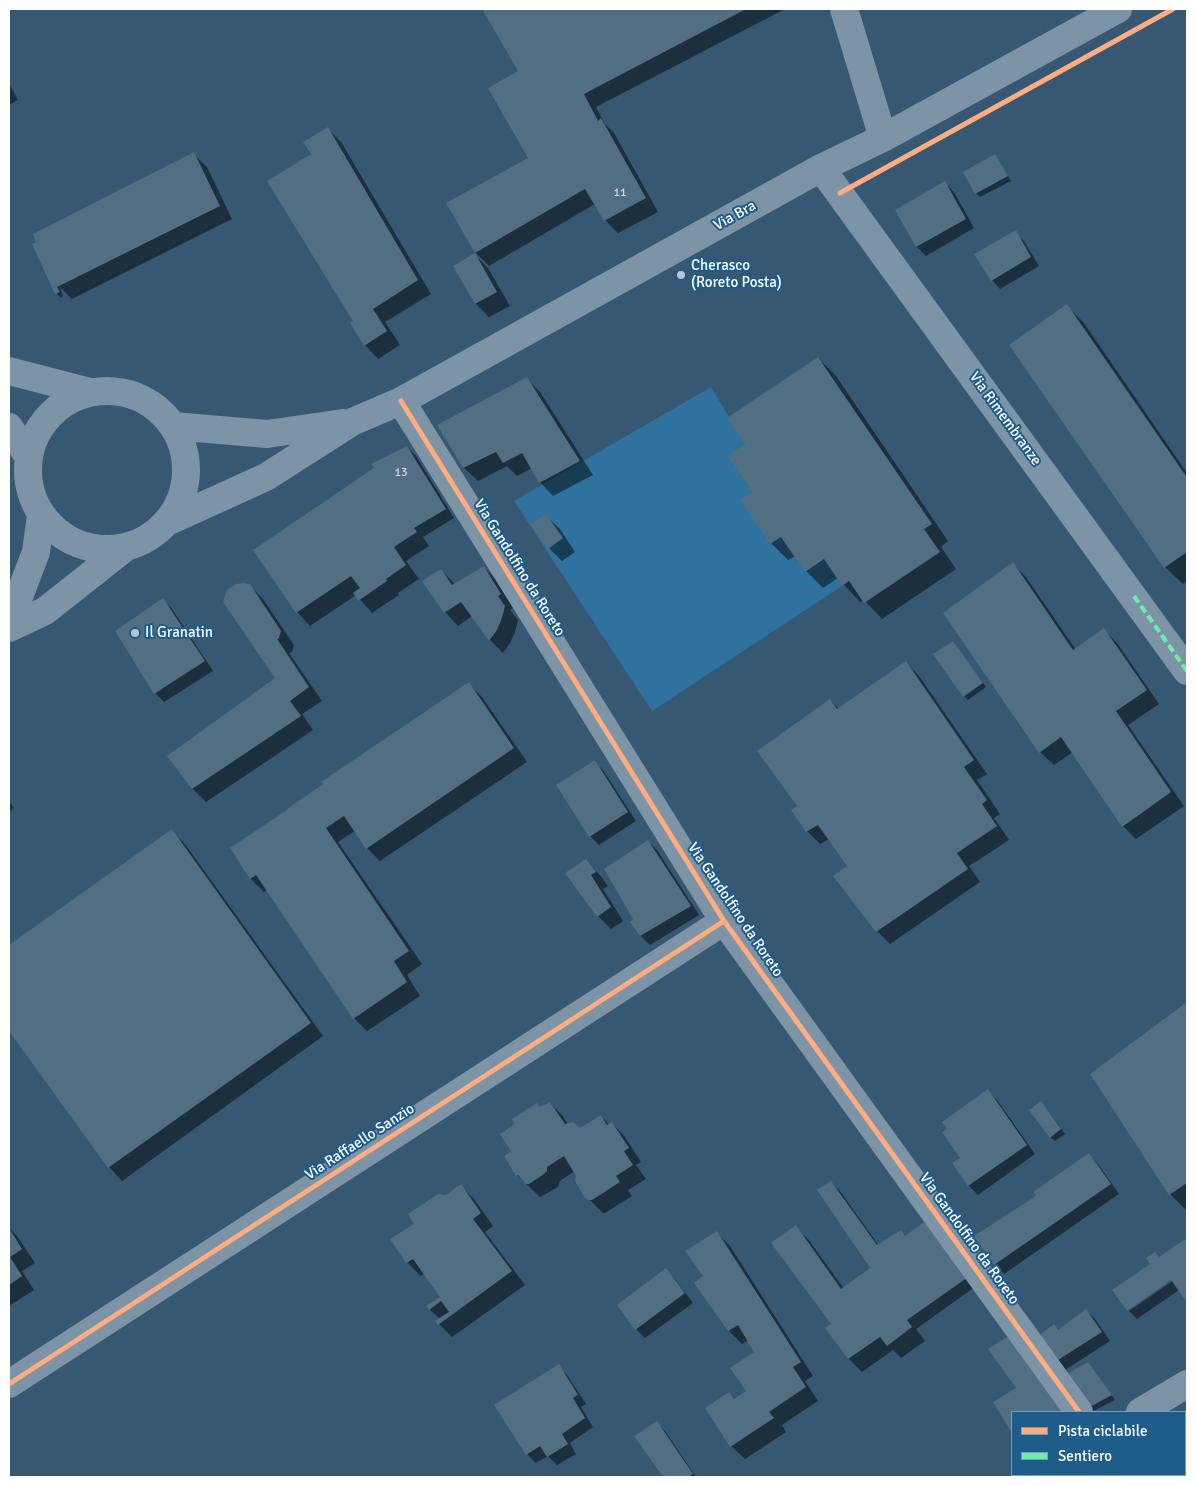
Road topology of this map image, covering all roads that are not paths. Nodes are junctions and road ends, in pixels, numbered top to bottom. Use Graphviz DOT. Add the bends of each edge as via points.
graph roads {
  1 [pos="844,9"];
  2 [pos="1118,9"];
  3 [pos="883,138"];
  4 [pos="822,168"];
  5 [pos="9,371"];
  6 [pos="90,392"];
  7 [pos="400,401"];
  8 [pos="352,422"];
  9 [pos="173,426"];
  10 [pos="9,427"];
  11 [pos="28,456"];
  12 [pos="41,515"];
  13 [pos="167,522"];
  14 [pos="126,547"];
  15 [pos="9,623"];
  16 [pos="9,628"];
  17 [pos="1187,671"];
  18 [pos="724,921"];
  19 [pos="9,1384"];
  20 [pos="1187,1384"];
  21 [pos="1078,1411"];
  22 [pos="1142,1411"];
  1 -- 3 [label="street"];
  2 -- 3 [label="main road, Via Bra"];
  3 -- 4 [label="main road, Via Bra"];
  4 -- 7 [label="main road, Via Bra"];
  4 -- 17 [label="street, Via Rimembranze"];
  5 -- 6 [label="main road"];
  6 -- 9 [label="main road" via="114,390 137,396 157,408"];
  6 -- 11 [label="main road" via="68,400 50,414 36,433"];
  7 -- 8 [label="main road, Via Bra"];
  7 -- 18 [label="street, Via Gandolfino da Roreto"];
  8 -- 9 [label="main road" via="267,434"];
  8 -- 13 [label="main road" via="266,477"];
  9 -- 13 [label="main road" via="184,449 186,475 180,500"];
  10 -- 11 [label="main road"];
  11 -- 12 [label="main road" via="32,496"];
  12 -- 14 [label="main road" via="58,532 78,544 102,549"];
  12 -- 15 [label="main road" via="36,552"];
  13 -- 14 [label="main road" via="148,538"];
  14 -- 16 [label="main road" via="45,611"];
  18 -- 19 [label="street, Via Raffaello Sanzio"];
  18 -- 21 [label="street, Via Gandolfino da Roreto"];
  20 -- 22 [label="street"];
}
